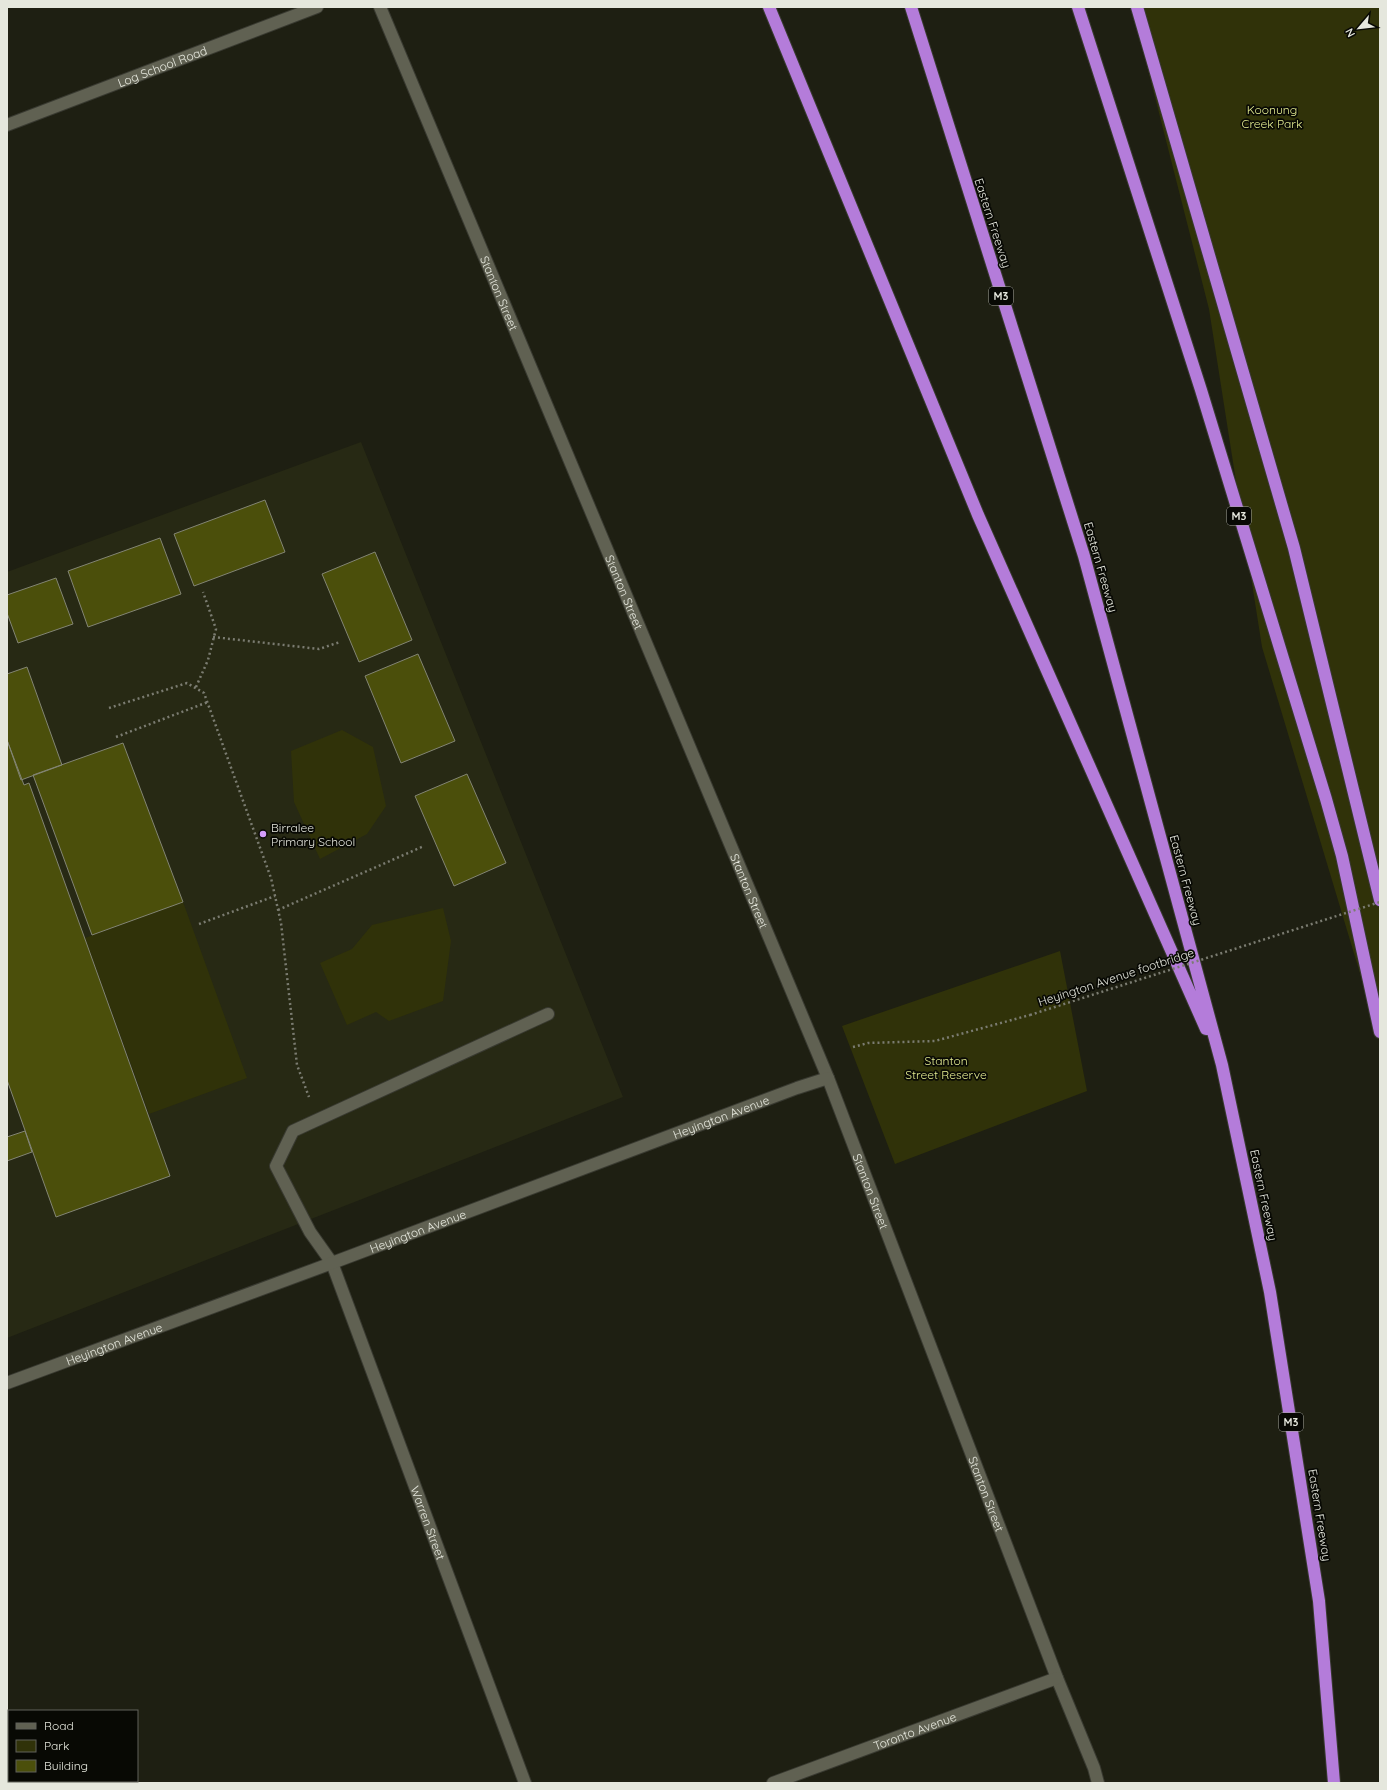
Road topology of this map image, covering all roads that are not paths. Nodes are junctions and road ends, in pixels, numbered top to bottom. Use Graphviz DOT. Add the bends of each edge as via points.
graph roads {
  1 [pos="317,7"];
  2 [pos="380,7"];
  3 [pos="769,7"];
  4 [pos="910,7"];
  5 [pos="1078,7"];
  6 [pos="1137,7"];
  7 [pos="7,124"];
  8 [pos="1380,901"];
  9 [pos="548,1014"];
  10 [pos="1380,1032"];
  11 [pos="1222,1065"];
  12 [pos="828,1078"];
  13 [pos="332,1263"];
  14 [pos="7,1383"];
  15 [pos="1057,1678"];
  16 [pos="525,1783"];
  17 [pos="773,1783"];
  18 [pos="1098,1783"];
  19 [pos="1334,1783"];
  1 -- 7 [label="street, Log School Road"];
  2 -- 12 [label="street, Stanton Street"];
  3 -- 11 [label="highway" via="978,516"];
  4 -- 11 [label="highway, Eastern Freeway / M3" via="1084,556"];
  5 -- 10 [label="highway, M3" via="1201,390 1326,799 1342,856"];
  6 -- 8 [label="highway" via="1294,548"];
  9 -- 13 [label="street, Warren Street" via="293,1131 276,1166 310,1232"];
  11 -- 19 [label="highway, Eastern Freeway / M3" via="1270,1292 1319,1601"];
  12 -- 13 [label="street, Heyington Avenue"];
  12 -- 15 [label="street, Stanton Street"];
  13 -- 14 [label="street, Heyington Avenue"];
  13 -- 16 [label="street, Warren Street"];
  15 -- 17 [label="street, Toronto Avenue"];
  15 -- 18 [label="street, Stanton Street"];
}
